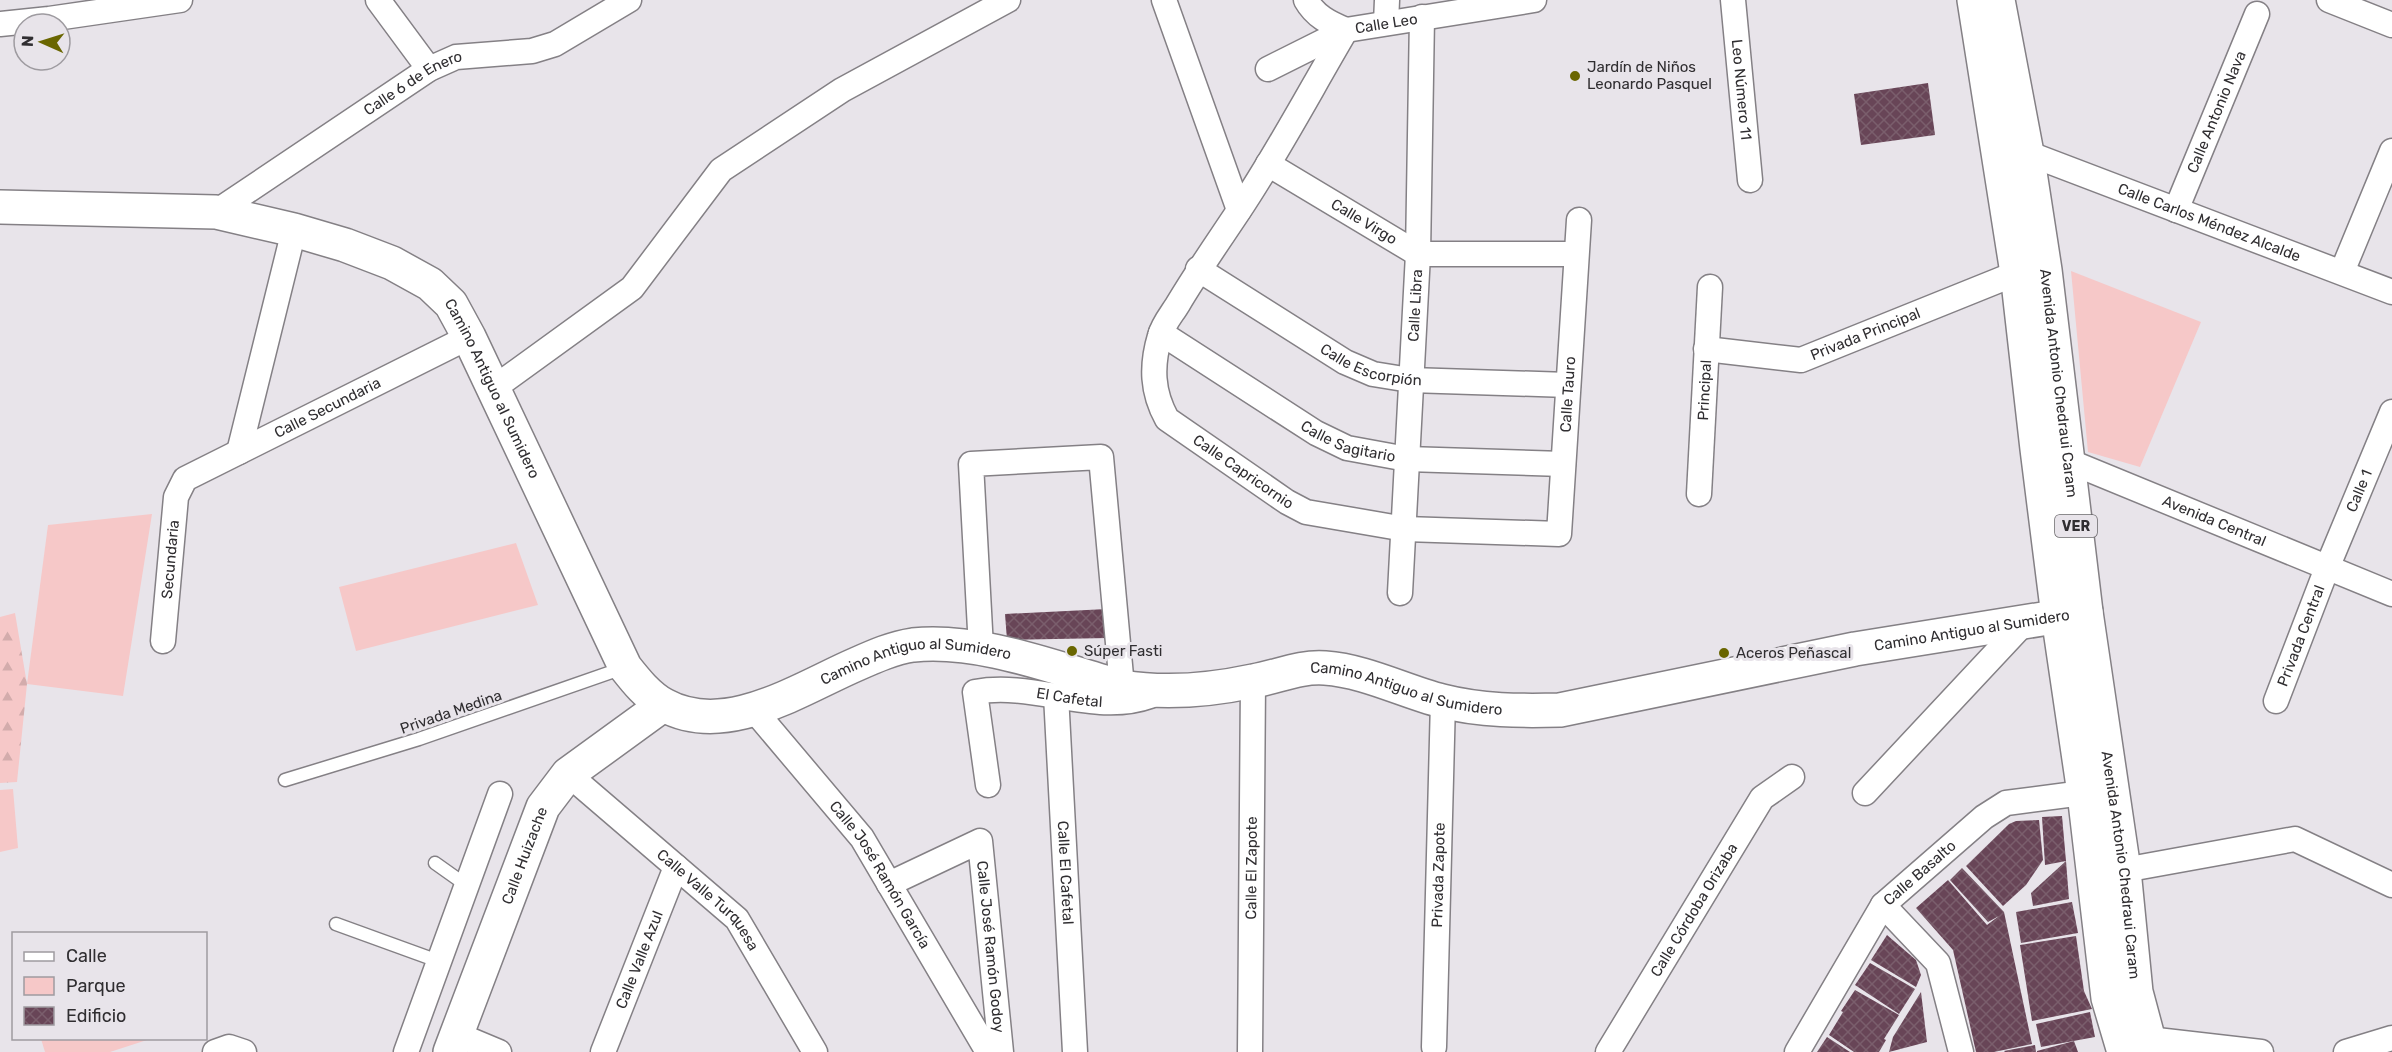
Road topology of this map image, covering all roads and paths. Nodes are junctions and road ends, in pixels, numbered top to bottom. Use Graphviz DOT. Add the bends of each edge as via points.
graph roads {
  1 [pos="180,0"];
  2 [pos="378,0"];
  3 [pos="629,0"];
  4 [pos="1008,0"];
  5 [pos="1164,0"];
  6 [pos="1306,0"];
  7 [pos="1529,0"];
  8 [pos="1733,0"];
  9 [pos="1974,0"];
  10 [pos="1998,0"];
  11 [pos="2329,0"];
  12 [pos="48,10"];
  13 [pos="1387,12"];
  14 [pos="2257,14"];
  15 [pos="1422,17"];
  16 [pos="0,24"];
  17 [pos="2392,25"];
  18 [pos="1346,30"];
  19 [pos="429,69"];
  20 [pos="1268,69"];
  21 [pos="2392,151"];
  22 [pos="2027,153"];
  23 [pos="1268,164"];
  24 [pos="1750,180"];
  25 [pos="0,207"];
  26 [pos="1239,210"];
  27 [pos="2176,210"];
  28 [pos="216,212"];
  29 [pos="1579,220"];
  30 [pos="294,230"];
  31 [pos="1418,254"];
  32 [pos="1576,254"];
  33 [pos="1198,269"];
  34 [pos="2342,272"];
  35 [pos="2017,273"];
  36 [pos="1710,287"];
  37 [pos="2392,292"];
  38 [pos="1161,333"];
  39 [pos="469,337"];
  40 [pos="1706,349"];
  41 [pos="1410,380"];
  42 [pos="1568,385"];
  43 [pos="494,388"];
  44 [pos="2392,412"];
  45 [pos="2037,449"];
  46 [pos="239,452"];
  47 [pos="1407,459"];
  48 [pos="2068,460"];
  49 [pos="1563,464"];
  50 [pos="185,479"];
  51 [pos="1700,494"];
  52 [pos="1405,528"];
  53 [pos="1559,534"];
  54 [pos="2327,568"];
  55 [pos="1400,593"];
  56 [pos="2392,594"];
  57 [pos="2072,614"];
  58 [pos="2024,623"];
  59 [pos="163,641"];
  60 [pos="981,648"];
  61 [pos="625,667"];
  62 [pos="1253,682"];
  63 [pos="1122,687"];
  64 [pos="1163,691"];
  65 [pos="1056,695"];
  66 [pos="1443,701"];
  67 [pos="2276,701"];
  68 [pos="663,705"];
  69 [pos="754,711"];
  70 [pos="568,774"];
  71 [pos="1792,777"];
  72 [pos="285,780"];
  73 [pos="988,785"];
  74 [pos="2098,791"];
  75 [pos="1865,793"];
  76 [pos="500,794"];
  77 [pos="435,863"];
  78 [pos="676,867"];
  79 [pos="2124,870"];
  80 [pos="889,884"];
  81 [pos="466,885"];
  82 [pos="2392,885"];
  83 [pos="1883,905"];
  84 [pos="336,924"];
  85 [pos="438,961"];
  86 [pos="2392,1038"];
  87 [pos="453,1043"];
  88 [pos="1434,1047"];
  89 [pos="2136,1047"];
  90 [pos="215,1052"];
  91 [pos="244,1052"];
  92 [pos="406,1052"];
  93 [pos="499,1052"];
  94 [pos="603,1052"];
  95 [pos="814,1052"];
  96 [pos="988,1052"];
  97 [pos="1000,1052"];
  98 [pos="1075,1052"];
  99 [pos="1250,1052"];
  100 [pos="1608,1052"];
  101 [pos="1797,1052"];
  102 [pos="1961,1052"];
  103 [pos="2261,1052"];
  104 [pos="2346,1052"];
  1 -- 12 [label="street"];
  2 -- 19 [label="street"];
  3 -- 19 [label="street, Calle 6 de Enero" via="555,44 532,51 456,57"];
  4 -- 43 [label="street" via="842,90 721,170 632,288"];
  5 -- 26 [label="street"];
  6 -- 18 [label="street" via="1310,9 1326,22"];
  7 -- 15 [label="street, Calle Leo"];
  8 -- 24 [label="street, Leo Número 11"];
  9 -- 35 [label="main road, Avenida Antonio Chedraui Caram / VER"];
  10 -- 22 [label="main road, Avenida Antonio Chedraui Caram / VER"];
  11 -- 17 [label="street"];
  12 -- 16 [label="street"];
  13 -- 15 [label="street, Calle Leo"];
  13 -- 18 [label="street, Calle Leo"];
  14 -- 27 [label="street, Calle Antonio Nava"];
  15 -- 31 [label="street, Calle Libra"];
  18 -- 20 [label="street, Calle Leo"];
  18 -- 23 [label="street, Calle Capricornio"];
  19 -- 28 [label="street, Calle 6 de Enero"];
  21 -- 34 [label="street"];
  22 -- 27 [label="street, Calle Carlos Méndez Alcalde"];
  22 -- 48 [label="main road, Avenida Antonio Chedraui Caram / VER"];
  23 -- 26 [label="street, Calle Capricornio"];
  23 -- 31 [label="street, Calle Virgo"];
  25 -- 28 [label="main road, Camino Antiguo al Sumidero"];
  26 -- 33 [label="street, Calle Capricornio"];
  27 -- 34 [label="street, Calle Carlos Méndez Alcalde"];
  28 -- 30 [label="main road, Camino Antiguo al Sumidero"];
  29 -- 32 [label="street, Calle Tauro"];
  30 -- 39 [label="main road, Camino Antiguo al Sumidero" via="392,263 429,284 451,304"];
  30 -- 46 [label="street"];
  31 -- 32 [label="street"];
  31 -- 41 [label="street, Calle Libra"];
  32 -- 42 [label="street, Calle Tauro"];
  33 -- 38 [label="street, Calle Capricornio"];
  33 -- 41 [label="street, Calle Escorpión" via="1345,362 1373,374"];
  34 -- 37 [label="street, Calle Carlos Méndez Alcalde"];
  35 -- 40 [label="street, Privada Principal" via="1801,360"];
  35 -- 45 [label="main road, Avenida Antonio Chedraui Caram / VER"];
  36 -- 40 [label="street, Principal"];
  38 -- 47 [label="street, Calle Sagitario" via="1316,433 1347,448"];
  38 -- 52 [label="street, Calle Capricornio" via="1154,383 1167,419 1306,512"];
  39 -- 43 [label="main road, Camino Antiguo al Sumidero"];
  39 -- 46 [label="street, Calle Secundaria"];
  40 -- 51 [label="street, Principal"];
  41 -- 42 [label="street, Calle Escorpión"];
  41 -- 47 [label="street, Calle Libra"];
  42 -- 49 [label="street, Calle Tauro"];
  43 -- 61 [label="main road, Camino Antiguo al Sumidero"];
  44 -- 54 [label="street, Calle 1"];
  45 -- 48 [label="street, Avenida Central"];
  45 -- 57 [label="main road, Avenida Antonio Chedraui Caram / VER"];
  46 -- 50 [label="street, Calle Secundaria"];
  47 -- 49 [label="street, Calle Sagitario"];
  47 -- 52 [label="street, Calle Libra"];
  48 -- 54 [label="street, Avenida Central"];
  48 -- 57 [label="main road, Avenida Antonio Chedraui Caram / VER"];
  49 -- 53 [label="street, Calle Tauro"];
  50 -- 59 [label="street, Secundaria" via="176,497"];
  52 -- 53 [label="street, Calle Capricornio"];
  52 -- 55 [label="street, Calle Libra"];
  54 -- 56 [label="street, Avenida Central"];
  54 -- 67 [label="street, Privada Central"];
  57 -- 58 [label="main road, Camino Antiguo al Sumidero"];
  57 -- 74 [label="main road, Avenida Antonio Chedraui Caram / VER"];
  58 -- 66 [label="main road, Camino Antiguo al Sumidero" via="1855,649 1560,710 1510,711"];
  58 -- 75 [label="street"];
  60 -- 63 [label="main road, Camino Antiguo al Sumidero"];
  60 -- 63 [label="street" via="971,464 1101,457"];
  60 -- 69 [label="main road, Camino Antiguo al Sumidero" via="911,645 885,652"];
  61 -- 68 [label="main road, Camino Antiguo al Sumidero"];
  61 -- 72 [label="lane, Privada Medina" via="419,739"];
  62 -- 64 [label="main road, Camino Antiguo al Sumidero"];
  62 -- 66 [label="main road, Camino Antiguo al Sumidero" via="1305,668 1324,668 1365,676"];
  62 -- 99 [label="street, Calle El Zapote"];
  63 -- 64 [label="main road, Camino Antiguo al Sumidero"];
  64 -- 65 [label="street, El Cafetal" via="1120,704"];
  65 -- 73 [label="street, El Cafetal" via="1022,689 975,692"];
  65 -- 98 [label="street, Calle El Cafetal"];
  66 -- 88 [label="street, Privada Zapote"];
  68 -- 69 [label="main road, Camino Antiguo al Sumidero" via="691,716 724,717"];
  68 -- 70 [label="main road, Calle Huizache"];
  69 -- 80 [label="street, Calle José Ramón García" via="862,838"];
  70 -- 78 [label="street, Calle Valle Turquesa"];
  70 -- 87 [label="main road, Calle Huizache" via="543,807"];
  71 -- 100 [label="street, Calle Córdoba Orizaba" via="1762,798"];
  74 -- 79 [label="main road, Avenida Antonio Chedraui Caram / VER"];
  74 -- 83 [label="street, Calle Basalto" via="2006,803 1984,817"];
  74 -- 89 [label="main road, Avenida Antonio Chedraui Caram / VER" via="2108,998"];
  76 -- 81 [label="street"];
  77 -- 81 [label="lane"];
  78 -- 94 [label="street, Calle Valle Azul"];
  78 -- 95 [label="street, Calle Valle Turquesa" via="737,919"];
  79 -- 82 [label="street" via="2295,839"];
  79 -- 89 [label="main road, Avenida Antonio Chedraui Caram / VER" via="2136,992"];
  80 -- 96 [label="street, Calle José Ramón García"];
  80 -- 97 [label="street, Calle José Ramón Godoy" via="980,841"];
  81 -- 85 [label="street"];
  83 -- 101 [label="street, Calle Basalto"];
  83 -- 102 [label="street" via="1938,963"];
  84 -- 85 [label="lane"];
  85 -- 92 [label="street"];
  86 -- 104 [label="street"];
  87 -- 93 [label="street"];
  89 -- 103 [label="street"];
  90 -- 91 [label="street" via="229,1047"];
}
